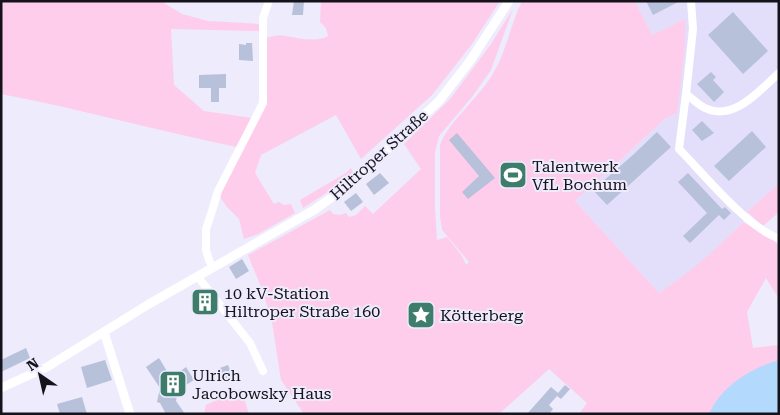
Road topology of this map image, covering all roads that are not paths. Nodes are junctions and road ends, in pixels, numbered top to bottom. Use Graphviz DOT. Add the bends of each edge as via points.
graph roads {
  1 [pos="269,1"];
  2 [pos="509,1"];
  3 [pos="691,1"];
  4 [pos="779,73"];
  5 [pos="686,94"];
  6 [pos="779,238"];
  7 [pos="213,268"];
  8 [pos="198,277"];
  9 [pos="104,332"];
  10 [pos="263,371"];
  11 [pos="1,388"];
  12 [pos="130,414"];
  1 -- 7 [label="street" via="263,18 263,103 218,191 206,230 206,250"];
  2 -- 7 [label="street, Hiltroper Straße" via="439,101 359,177 314,210"];
  3 -- 5 [label="street" via="693,29"];
  4 -- 5 [label="street" via="733,110 718,112 704,108"];
  5 -- 6 [label="street" via="679,149 745,217"];
  7 -- 8 [label="street, Hiltroper Straße"];
  8 -- 9 [label="street, Hiltroper Straße"];
  8 -- 10 [label="street" via="250,343"];
  9 -- 11 [label="street, Hiltroper Straße" via="47,367"];
  9 -- 12 [label="street"];
}
